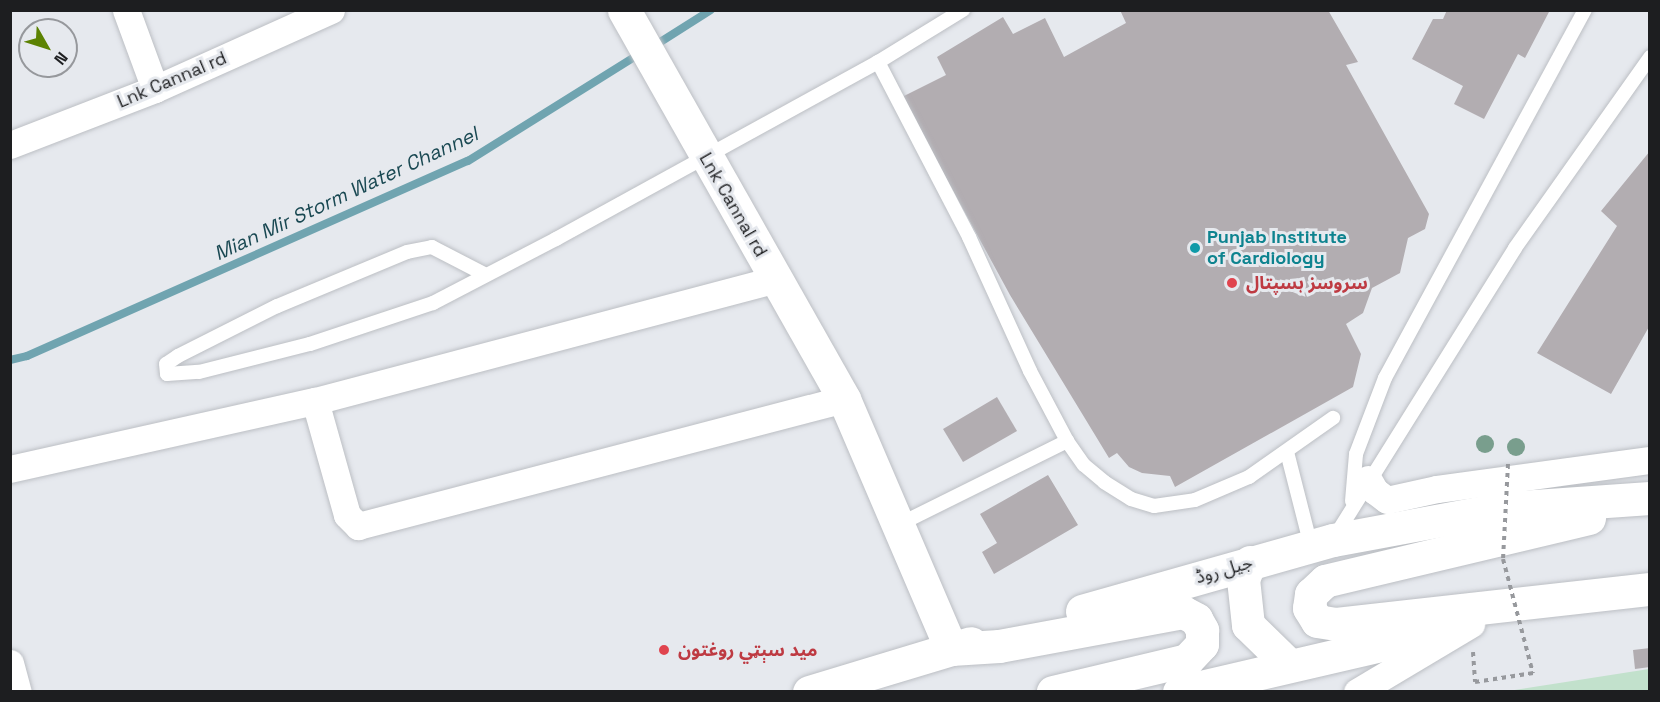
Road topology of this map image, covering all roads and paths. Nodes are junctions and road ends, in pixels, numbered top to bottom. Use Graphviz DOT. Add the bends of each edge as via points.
graph roads {
  1 [pos="126,10"];
  2 [pos="963,10"];
  3 [pos="1585,10"];
  4 [pos="329,11"];
  5 [pos="631,23"];
  6 [pos="1650,57"];
  7 [pos="878,62"];
  8 [pos="155,89"];
  9 [pos="10,145"];
  10 [pos="705,156"];
  11 [pos="486,275"];
  12 [pos="777,279"];
  13 [pos="844,399"];
  14 [pos="315,401"];
  15 [pos="1333,418"];
  16 [pos="1067,441"];
  17 [pos="1287,452"];
  18 [pos="1650,460"];
  19 [pos="1508,464"];
  20 [pos="10,469"];
  21 [pos="1368,479"];
  22 [pos="1650,498"];
  23 [pos="1352,504"];
  24 [pos="1650,504"];
  25 [pos="898,525"];
  26 [pos="1322,543"];
  27 [pos="1250,562"];
  28 [pos="1650,590"];
  29 [pos="1471,624"];
  30 [pos="951,649"];
  31 [pos="10,663"];
  32 [pos="1289,665"];
  33 [pos="1475,682"];
  34 [pos="18,692"];
  35 [pos="809,692"];
  36 [pos="1053,692"];
  37 [pos="1179,692"];
  38 [pos="1357,692"];
  1 -- 8 [label="street"];
  2 -- 7 [label="lane"];
  3 -- 23 [label="lane" via="1385,378 1356,454"];
  4 -- 8 [label="street, Lnk Cannal rd"];
  5 -- 10 [label="main road, Lnk Cannal rd"];
  6 -- 21 [label="lane" via="1515,248"];
  7 -- 10 [label="lane"];
  7 -- 16 [label="lane" via="969,237 1030,371"];
  8 -- 9 [label="street, Lnk Cannal rd"];
  10 -- 11 [label="lane"];
  10 -- 12 [label="main road, Lnk Cannal rd"];
  11 -- 11 [label="lane" via="433,303 380,324 199,372 167,374 166,364 188,351 277,306 407,252 432,247"];
  12 -- 13 [label="main road, Lnk Cannal rd"];
  12 -- 14 [label="street"];
  13 -- 14 [label="street" via="358,526 347,515"];
  13 -- 25 [label="main road, Lnk Cannal rd"];
  14 -- 20 [label="street"];
  15 -- 17 [label="lane"];
  16 -- 17 [label="lane" via="1084,465 1104,482 1131,499 1154,506 1204,496 1249,477"];
  16 -- 25 [label="lane"];
  17 -- 26 [label="lane"];
  18 -- 21 [label="street" via="1437,489 1387,500"];
  19 -- 33 [label="path, bridge" via="1503,559 1533,673"];
  21 -- 23 [label="lane"];
  22 -- 26 [label="main road, جیل روڈ" via="1506,508"];
  23 -- 26 [label="lane"];
  24 -- 28 [label="main road" via="1325,581 1316,587 1309,600 1317,621 1336,624"];
  25 -- 30 [label="main road, Lnk Cannal rd"];
  26 -- 27 [label="main road, جیل روڈ"];
  27 -- 30 [label="main road, جیل روڈ"];
  27 -- 32 [label="main road" via="1243,579 1248,625"];
  28 -- 29 [label="main road"];
  29 -- 32 [label="main road"];
  29 -- 38 [label="street"];
  30 -- 35 [label="main road, جیل روڈ"];
  30 -- 36 [label="main road" via="999,646 1183,612 1196,619 1203,630 1202,644 1187,660"];
  31 -- 34 [label="street"];
  32 -- 37 [label="main road"];
}
